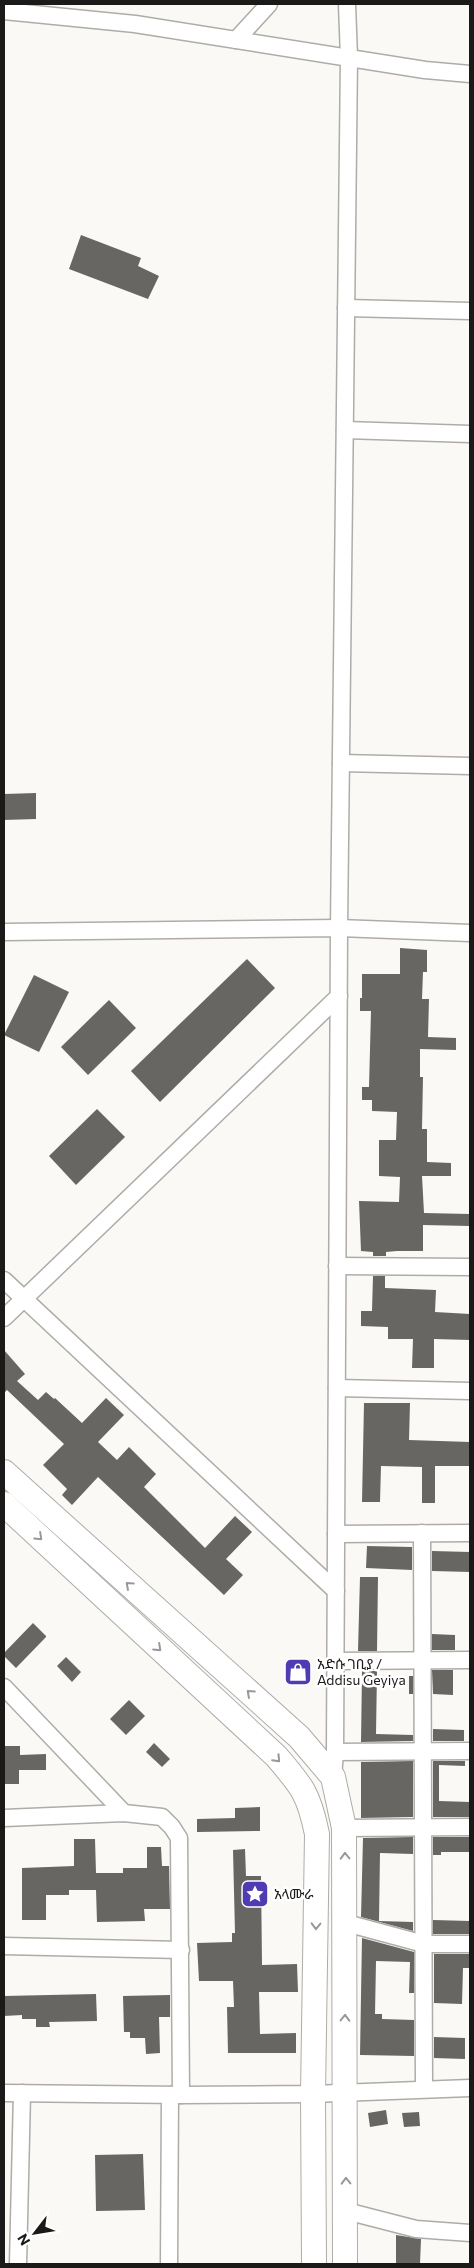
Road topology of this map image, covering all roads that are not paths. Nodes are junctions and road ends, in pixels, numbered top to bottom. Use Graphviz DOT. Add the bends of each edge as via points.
graph roads {
  1 [pos="347,4"];
  2 [pos="259,7"];
  3 [pos="4,11"];
  4 [pos="236,40"];
  5 [pos="349,58"];
  6 [pos="470,74"];
  7 [pos="346,308"];
  8 [pos="470,311"];
  9 [pos="345,430"];
  10 [pos="470,434"];
  11 [pos="341,763"];
  12 [pos="470,766"];
  13 [pos="339,928"];
  14 [pos="4,932"];
  15 [pos="470,933"];
  16 [pos="339,996"];
  17 [pos="338,1266"];
  18 [pos="470,1267"];
  19 [pos="4,1280"];
  20 [pos="24,1300"];
  21 [pos="4,1318"];
  22 [pos="337,1388"];
  23 [pos="470,1391"];
  24 [pos="4,1472"];
  25 [pos="7,1512"];
  26 [pos="422,1533"];
  27 [pos="470,1533"];
  28 [pos="336,1534"];
  29 [pos="336,1591"];
  30 [pos="422,1660"];
  31 [pos="470,1660"];
  32 [pos="336,1661"];
  33 [pos="7,1693"];
  34 [pos="470,1751"];
  35 [pos="335,1752"];
  36 [pos="423,1752"];
  37 [pos="333,1777"];
  38 [pos="124,1813"];
  39 [pos="4,1818"];
  40 [pos="423,1827"];
  41 [pos="470,1827"];
  42 [pos="344,1828"];
  43 [pos="346,1923"];
  44 [pos="424,1944"];
  45 [pos="470,1944"];
  46 [pos="4,1946"];
  47 [pos="181,1950"];
  48 [pos="424,2088"];
  49 [pos="470,2088"];
  50 [pos="344,2092"];
  51 [pos="4,2093"];
  52 [pos="22,2093"];
  53 [pos="313,2094"];
  54 [pos="175,2095"];
  55 [pos="346,2211"];
  56 [pos="470,2232"];
  57 [pos="18,2264"];
  58 [pos="169,2264"];
  59 [pos="314,2264"];
  60 [pos="345,2264"];
  1 -- 5 [label="street"];
  2 -- 4 [label="street"];
  3 -- 4 [label="street" via="135,24"];
  4 -- 5 [label="street"];
  5 -- 6 [label="street"];
  5 -- 7 [label="street"];
  7 -- 8 [label="street"];
  7 -- 9 [label="street"];
  9 -- 10 [label="street"];
  9 -- 11 [label="street"];
  11 -- 12 [label="street"];
  11 -- 13 [label="street"];
  13 -- 14 [label="street"];
  13 -- 15 [label="street"];
  13 -- 16 [label="street"];
  16 -- 17 [label="street"];
  16 -- 20 [label="street"];
  17 -- 18 [label="street"];
  17 -- 22 [label="street"];
  19 -- 20 [label="street"];
  20 -- 21 [label="street"];
  20 -- 29 [label="street"];
  22 -- 23 [label="street"];
  22 -- 28 [label="street"];
  37 -- 24 [label="main road, one-way" via="299,1737"];
  25 -- 53 [label="main road, one-way" via="276,1756 302,1786 311,1806 317,1834"];
  26 -- 27 [label="street"];
  26 -- 28 [label="street"];
  26 -- 30 [label="street"];
  28 -- 29 [label="street"];
  29 -- 32 [label="street"];
  30 -- 31 [label="street"];
  30 -- 32 [label="street"];
  30 -- 36 [label="street"];
  32 -- 35 [label="street"];
  33 -- 38 [label="street"];
  34 -- 36 [label="street"];
  35 -- 36 [label="street"];
  35 -- 37 [label="street"];
  36 -- 40 [label="street"];
  37 -- 42 [label="main road"];
  38 -- 39 [label="street"];
  38 -- 47 [label="street" via="162,1817 179,1838"];
  40 -- 41 [label="street"];
  40 -- 42 [label="street"];
  40 -- 44 [label="street"];
  43 -- 42 [label="main road, one-way"];
  43 -- 44 [label="street"];
  50 -- 43 [label="main road, one-way"];
  44 -- 45 [label="street"];
  44 -- 48 [label="street"];
  46 -- 47 [label="street"];
  47 -- 54 [label="street"];
  48 -- 49 [label="street"];
  48 -- 50 [label="street"];
  50 -- 53 [label="street"];
  55 -- 50 [label="main road, one-way"];
  51 -- 52 [label="street"];
  52 -- 54 [label="street"];
  52 -- 57 [label="street"];
  53 -- 54 [label="street"];
  53 -- 59 [label="main road"];
  54 -- 58 [label="street"];
  55 -- 56 [label="street" via="416,2229"];
  55 -- 60 [label="main road"];
}
